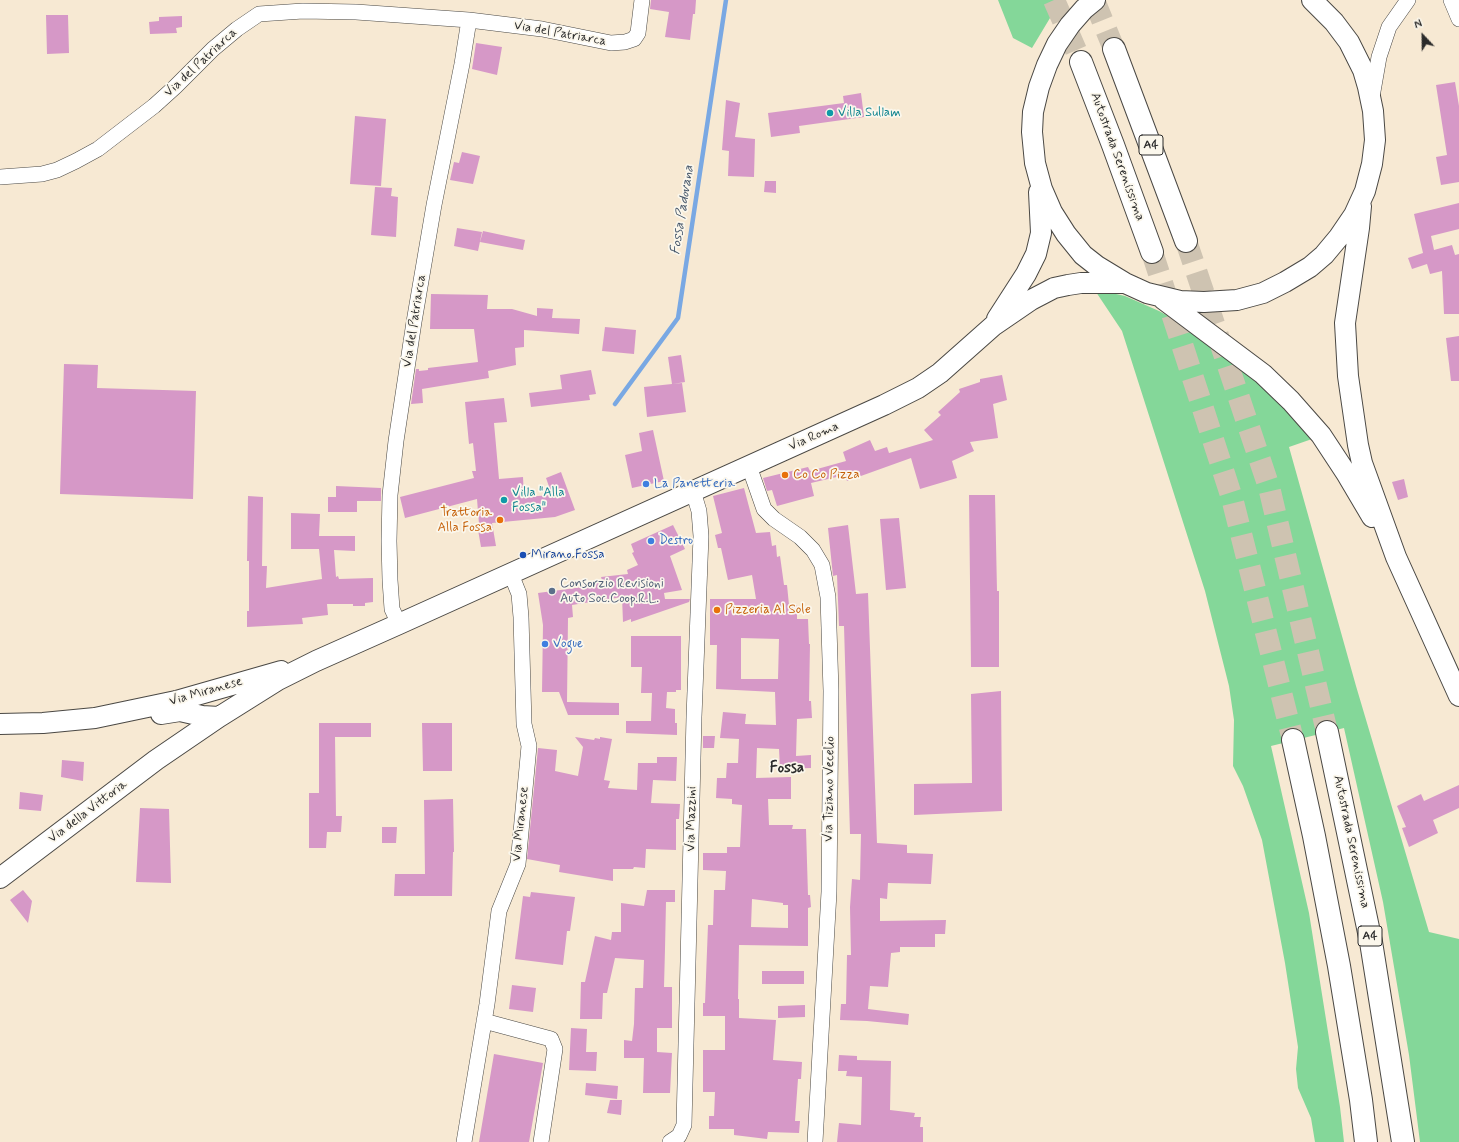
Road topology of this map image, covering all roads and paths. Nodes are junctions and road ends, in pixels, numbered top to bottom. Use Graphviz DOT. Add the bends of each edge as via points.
graph roads {
  1 [pos="642,0"];
  2 [pos="1095,0"];
  3 [pos="1312,0"];
  4 [pos="1408,0"];
  5 [pos="1451,0"];
  6 [pos="1459,19"];
  7 [pos="469,20"];
  8 [pos="1114,49"];
  9 [pos="1081,62"];
  10 [pos="1371,100"];
  11 [pos="1038,175"];
  12 [pos="0,177"];
  13 [pos="1362,198"];
  14 [pos="1186,241"];
  15 [pos="1152,252"];
  16 [pos="1125,283"];
  17 [pos="1158,296"];
  18 [pos="993,326"];
  19 [pos="749,466"];
  20 [pos="693,491"];
  21 [pos="620,524"];
  22 [pos="1396,557"];
  23 [pos="511,574"];
  24 [pos="399,624"];
  25 [pos="316,661"];
  26 [pos="1459,696"];
  27 [pos="158,714"];
  28 [pos="219,717"];
  29 [pos="95,718"];
  30 [pos="0,724"];
  31 [pos="1327,732"];
  32 [pos="1293,740"];
  33 [pos="177,746"];
  34 [pos="0,878"];
  35 [pos="484,1021"];
  36 [pos="464,1142"];
  37 [pos="541,1142"];
  38 [pos="670,1142"];
  39 [pos="816,1142"];
  40 [pos="1366,1142"];
  41 [pos="1403,1142"];
  1 -- 7 [label="street, Via del Patriarca" via="638,33 625,42 611,43 542,29"];
  2 -- 11 [label="main road" via="1070,25 1057,44 1039,87 1033,112 1032,132"];
  3 -- 10 [label="main road" via="1334,22 1354,50 1363,70"];
  4 -- 10 [label="street" via="1389,28 1379,58"];
  5 -- 6 [label="street"];
  7 -- 12 [label="street, Via del Patriarca" via="356,12 303,11 259,14 213,49 154,106 98,149 56,170 42,174"];
  7 -- 24 [label="street, Via del Patriarca" via="414,322 390,494 392,609"];
  8 -- 14 [label="highway, A4"];
  9 -- 15 [label="highway, Autostrada Serenissima"];
  10 -- 13 [label="main road" via="1374,152"];
  11 -- 16 [label="main road" via="1052,212 1074,245 1097,266"];
  11 -- 18 [label="main road" via="1041,214 1039,244 1032,265"];
  13 -- 17 [label="main road" via="1344,231 1324,255 1274,288 1246,298 1224,301 1185,302"];
  13 -- 22 [label="main road" via="1360,228 1345,323 1348,376 1354,426 1362,463"];
  16 -- 17 [label="main road"];
  16 -- 18 [label="main road" via="1081,283 1054,288"];
  17 -- 22 [label="main road" via="1263,374 1290,401 1321,435"];
  18 -- 19 [label="main road, Via Roma" via="955,361 918,388"];
  19 -- 20 [label="main road, Via Roma"];
  19 -- 39 [label="street, Via Tiziano Vecelio" via="764,510 813,550 822,565 828,597 831,691 829,892"];
  20 -- 21 [label="main road, Via Roma"];
  20 -- 38 [label="street, Via Mazzini" via="699,511 701,536 684,1125 679,1136"];
  21 -- 23 [label="main road, Via Miranese"];
  22 -- 26 [label="main road"];
  23 -- 24 [label="main road, Via Miranese"];
  23 -- 35 [label="street, Via Miranese" via="519,594 524,724 529,746 518,864 499,911"];
  24 -- 25 [label="main road, Via Miranese"];
  25 -- 28 [label="main road, Via Miranese" via="278,680"];
  25 -- 29 [label="main road, Via Miranese" via="176,701"];
  27 -- 28 [label="main road, Via Miranese" via="180,711"];
  27 -- 29 [label="main road, Via Miranese"];
  27 -- 33 [label="main road, Via Miranese" via="175,726"];
  28 -- 33 [label="main road, Via Miranese"];
  29 -- 30 [label="main road, Via Miranese"];
  31 -- 41 [label="highway, Autostrada Serenissima / A4" via="1371,942"];
  32 -- 40 [label="highway" via="1339,966"];
  33 -- 34 [label="main road, Via della Vittoria"];
  35 -- 36 [label="street, Via Miranese"];
  35 -- 37 [label="street" via="551,1039 555,1049"];
}
